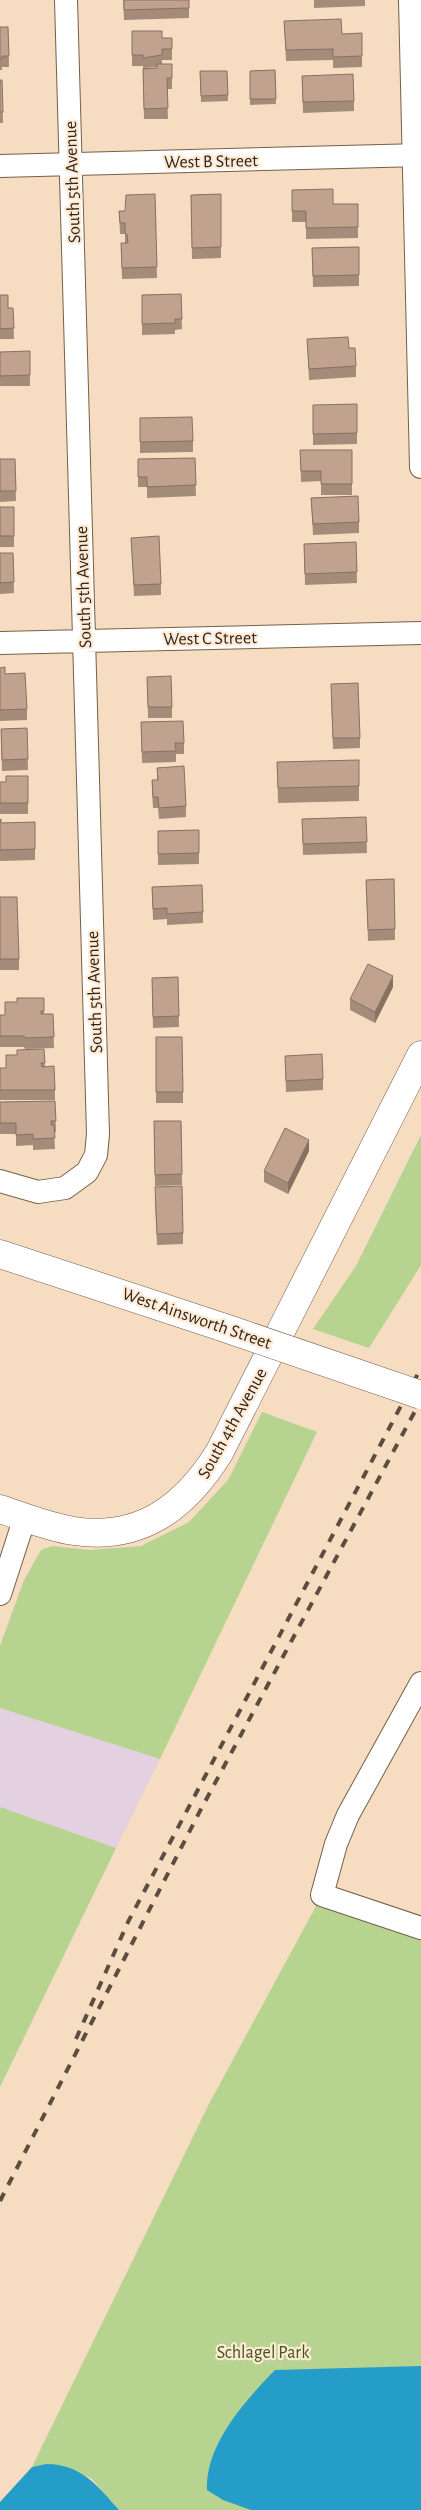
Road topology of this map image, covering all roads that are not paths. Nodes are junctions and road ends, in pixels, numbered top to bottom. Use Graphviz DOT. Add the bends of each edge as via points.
graph roads {
  1 [pos="66,0"];
  2 [pos="410,0"];
  3 [pos="418,156"];
  4 [pos="71,164"];
  5 [pos="0,166"];
  6 [pos="421,467"];
  7 [pos="421,633"];
  8 [pos="84,641"];
  9 [pos="0,643"];
  10 [pos="421,1055"];
  11 [pos="0,1181"];
  12 [pos="0,1254"];
  13 [pos="421,1395"];
  14 [pos="13,1513"];
  15 [pos="0,1594"];
  16 [pos="421,1684"];
  17 [pos="421,1928"];
  1 -- 4 [label="street, South 5th Avenue"];
  2 -- 3 [label="street"];
  3 -- 4 [label="street, West B Street"];
  3 -- 6 [label="street"];
  4 -- 5 [label="street, West B Street"];
  4 -- 8 [label="street, South 5th Avenue"];
  7 -- 8 [label="street, West C Street"];
  8 -- 9 [label="street, West C Street"];
  8 -- 11 [label="street, South 5th Avenue" via="96,1155 87,1172 64,1188 38,1192"];
  10 -- 14 [label="street, South 4th Avenue" via="206,1474 176,1506 127,1530 100,1533 51,1526"];
  12 -- 13 [label="street, West Ainsworth Street, bridge"];
  14 -- 15 [label="street"];
  16 -- 17 [label="street" via="348,1815 322,1895"];
}
